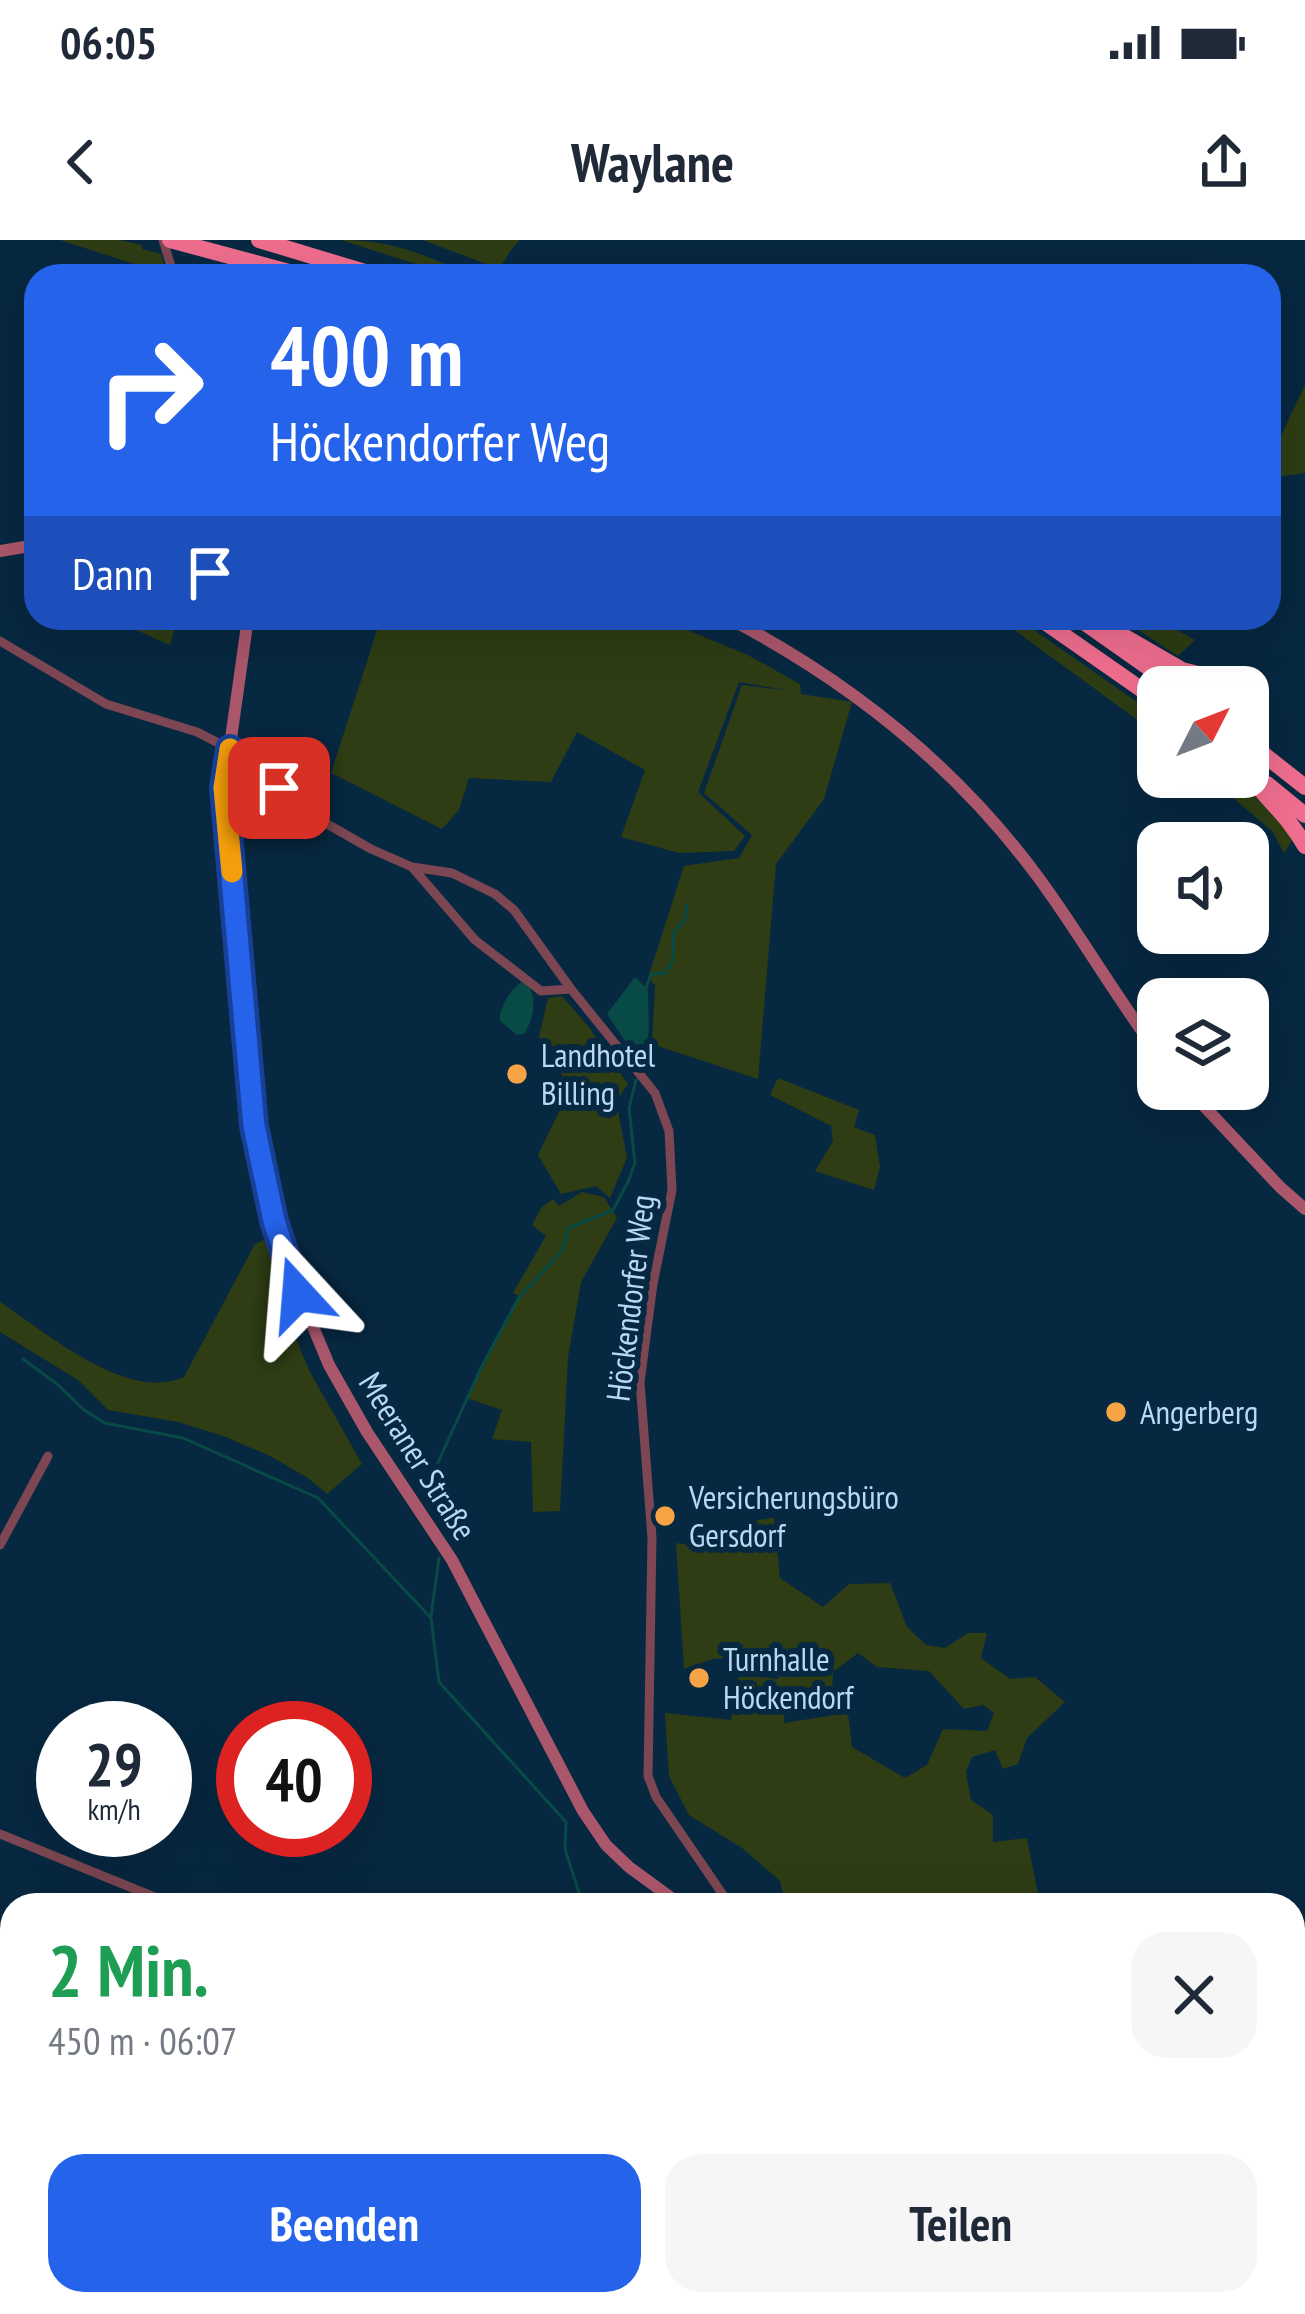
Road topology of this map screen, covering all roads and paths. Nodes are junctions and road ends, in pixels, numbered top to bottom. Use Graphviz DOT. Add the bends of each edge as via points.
graph roads {
  1 [pos="166,240"];
  2 [pos="259,240"];
  3 [pos="261,264"];
  4 [pos="338,264"];
  5 [pos="246,630"];
  6 [pos="751,630"];
  7 [pos="1057,630"];
  8 [pos="1094,630"];
  9 [pos="1108,630"];
  10 [pos="0,641"];
  11 [pos="1146,666"];
  12 [pos="1175,666"];
  13 [pos="1137,686"];
  14 [pos="230,749"];
  15 [pos="1269,759"];
  16 [pos="1305,787"];
  17 [pos="1269,788"];
  18 [pos="1267,798"];
  19 [pos="1305,815"];
  20 [pos="1305,846"];
  21 [pos="412,867"];
  22 [pos="572,989"];
  23 [pos="1137,1022"];
  24 [pos="1208,1110"];
  25 [pos="1305,1209"];
  26 [pos="48,1456"];
  27 [pos="0,1545"];
  28 [pos="0,1834"];
  29 [pos="145,1893"];
  30 [pos="665,1893"];
  31 [pos="722,1893"];
  1 -- 3 [label="highway"];
  2 -- 4 [label="highway"];
  5 -- 14 [label="street, Meeraner Straße"];
  6 -- 23 [label="street" via="851,691 940,764 1006,836"];
  7 -- 13 [label="highway"];
  8 -- 11 [label="highway"];
  9 -- 12 [label="highway"];
  10 -- 14 [label="street, Höckendorfer Weg" via="106,704"];
  14 -- 21 [label="street, Höckendorfer Weg" via="302,809"];
  14 -- 30 [label="street, Meeraner Straße" via="224,788 254,1126 298,1294 329,1365 452,1560 583,1811 606,1845"];
  15 -- 16 [label="highway"];
  17 -- 19 [label="highway"];
  18 -- 20 [label="highway"];
  21 -- 22 [label="street, Höckendorfer Weg" via="452,873 495,894"];
  21 -- 22 [label="street" via="475,940 541,992"];
  22 -- 31 [label="street, Höckendorfer Weg" via="655,1093 669,1131 672,1190 640,1382 652,1538 648,1776"];
  24 -- 25 [label="street"];
  26 -- 27 [label="street"];
  28 -- 29 [label="street"];
}
